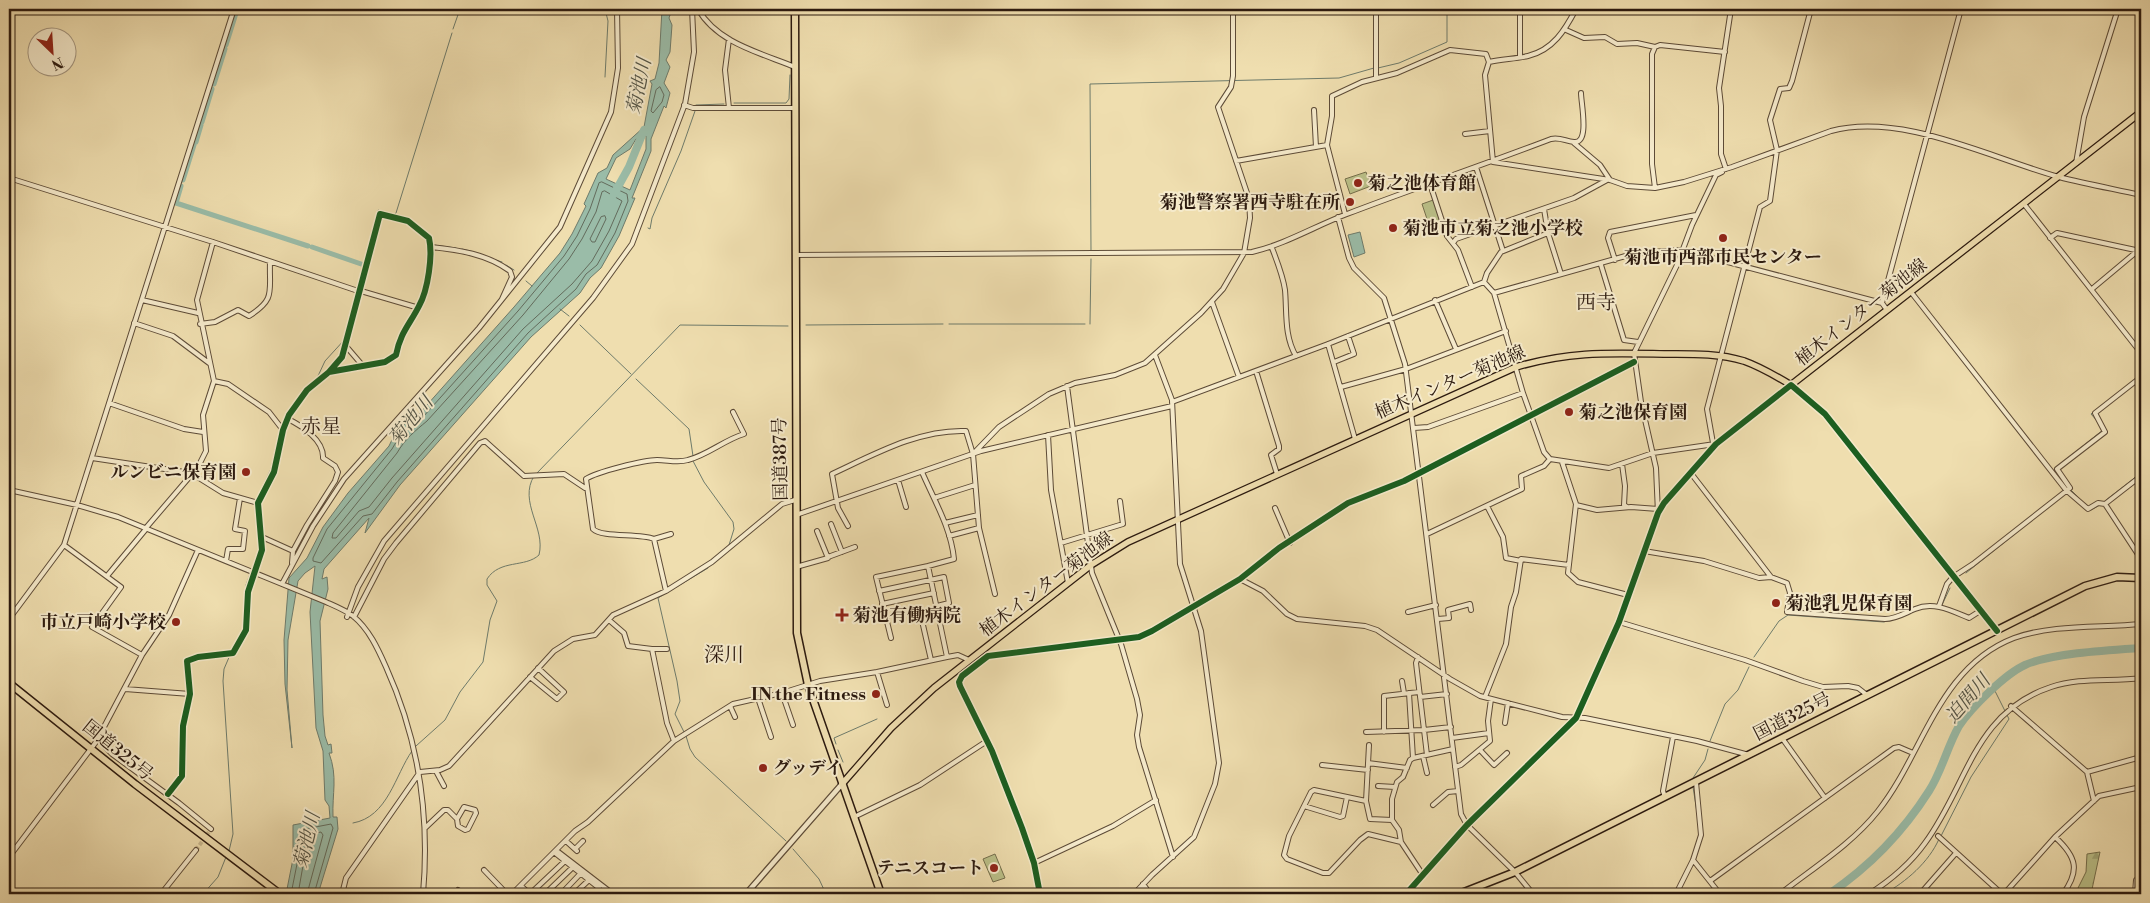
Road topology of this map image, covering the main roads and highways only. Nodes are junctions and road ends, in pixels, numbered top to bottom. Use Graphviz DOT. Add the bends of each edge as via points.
graph roads {
  1 [pos="795,10"];
  2 [pos="2140,115"];
  3 [pos="2141,578"];
  4 [pos="9,683"];
  5 [pos="842,784"];
  6 [pos="280,894"];
  7 [pos="881,894"];
  8 [pos="1459,894"];
  1 -- 5 [label="highway, 国道387号" via="797,633 808,685"];
  2 -- 5 [label="main road, 植木インター菊池線" via="1791,385 1766,371 1721,356 1599,352 1565,355 1516,367 1128,542 1091,565 969,660 902,718"];
  3 -- 8 [label="highway, 国道325号" via="2117,577 2093,583 1515,872"];
  4 -- 6 [label="highway, 国道325号"];
  5 -- 7 [label="highway, 国道387号"];
}
